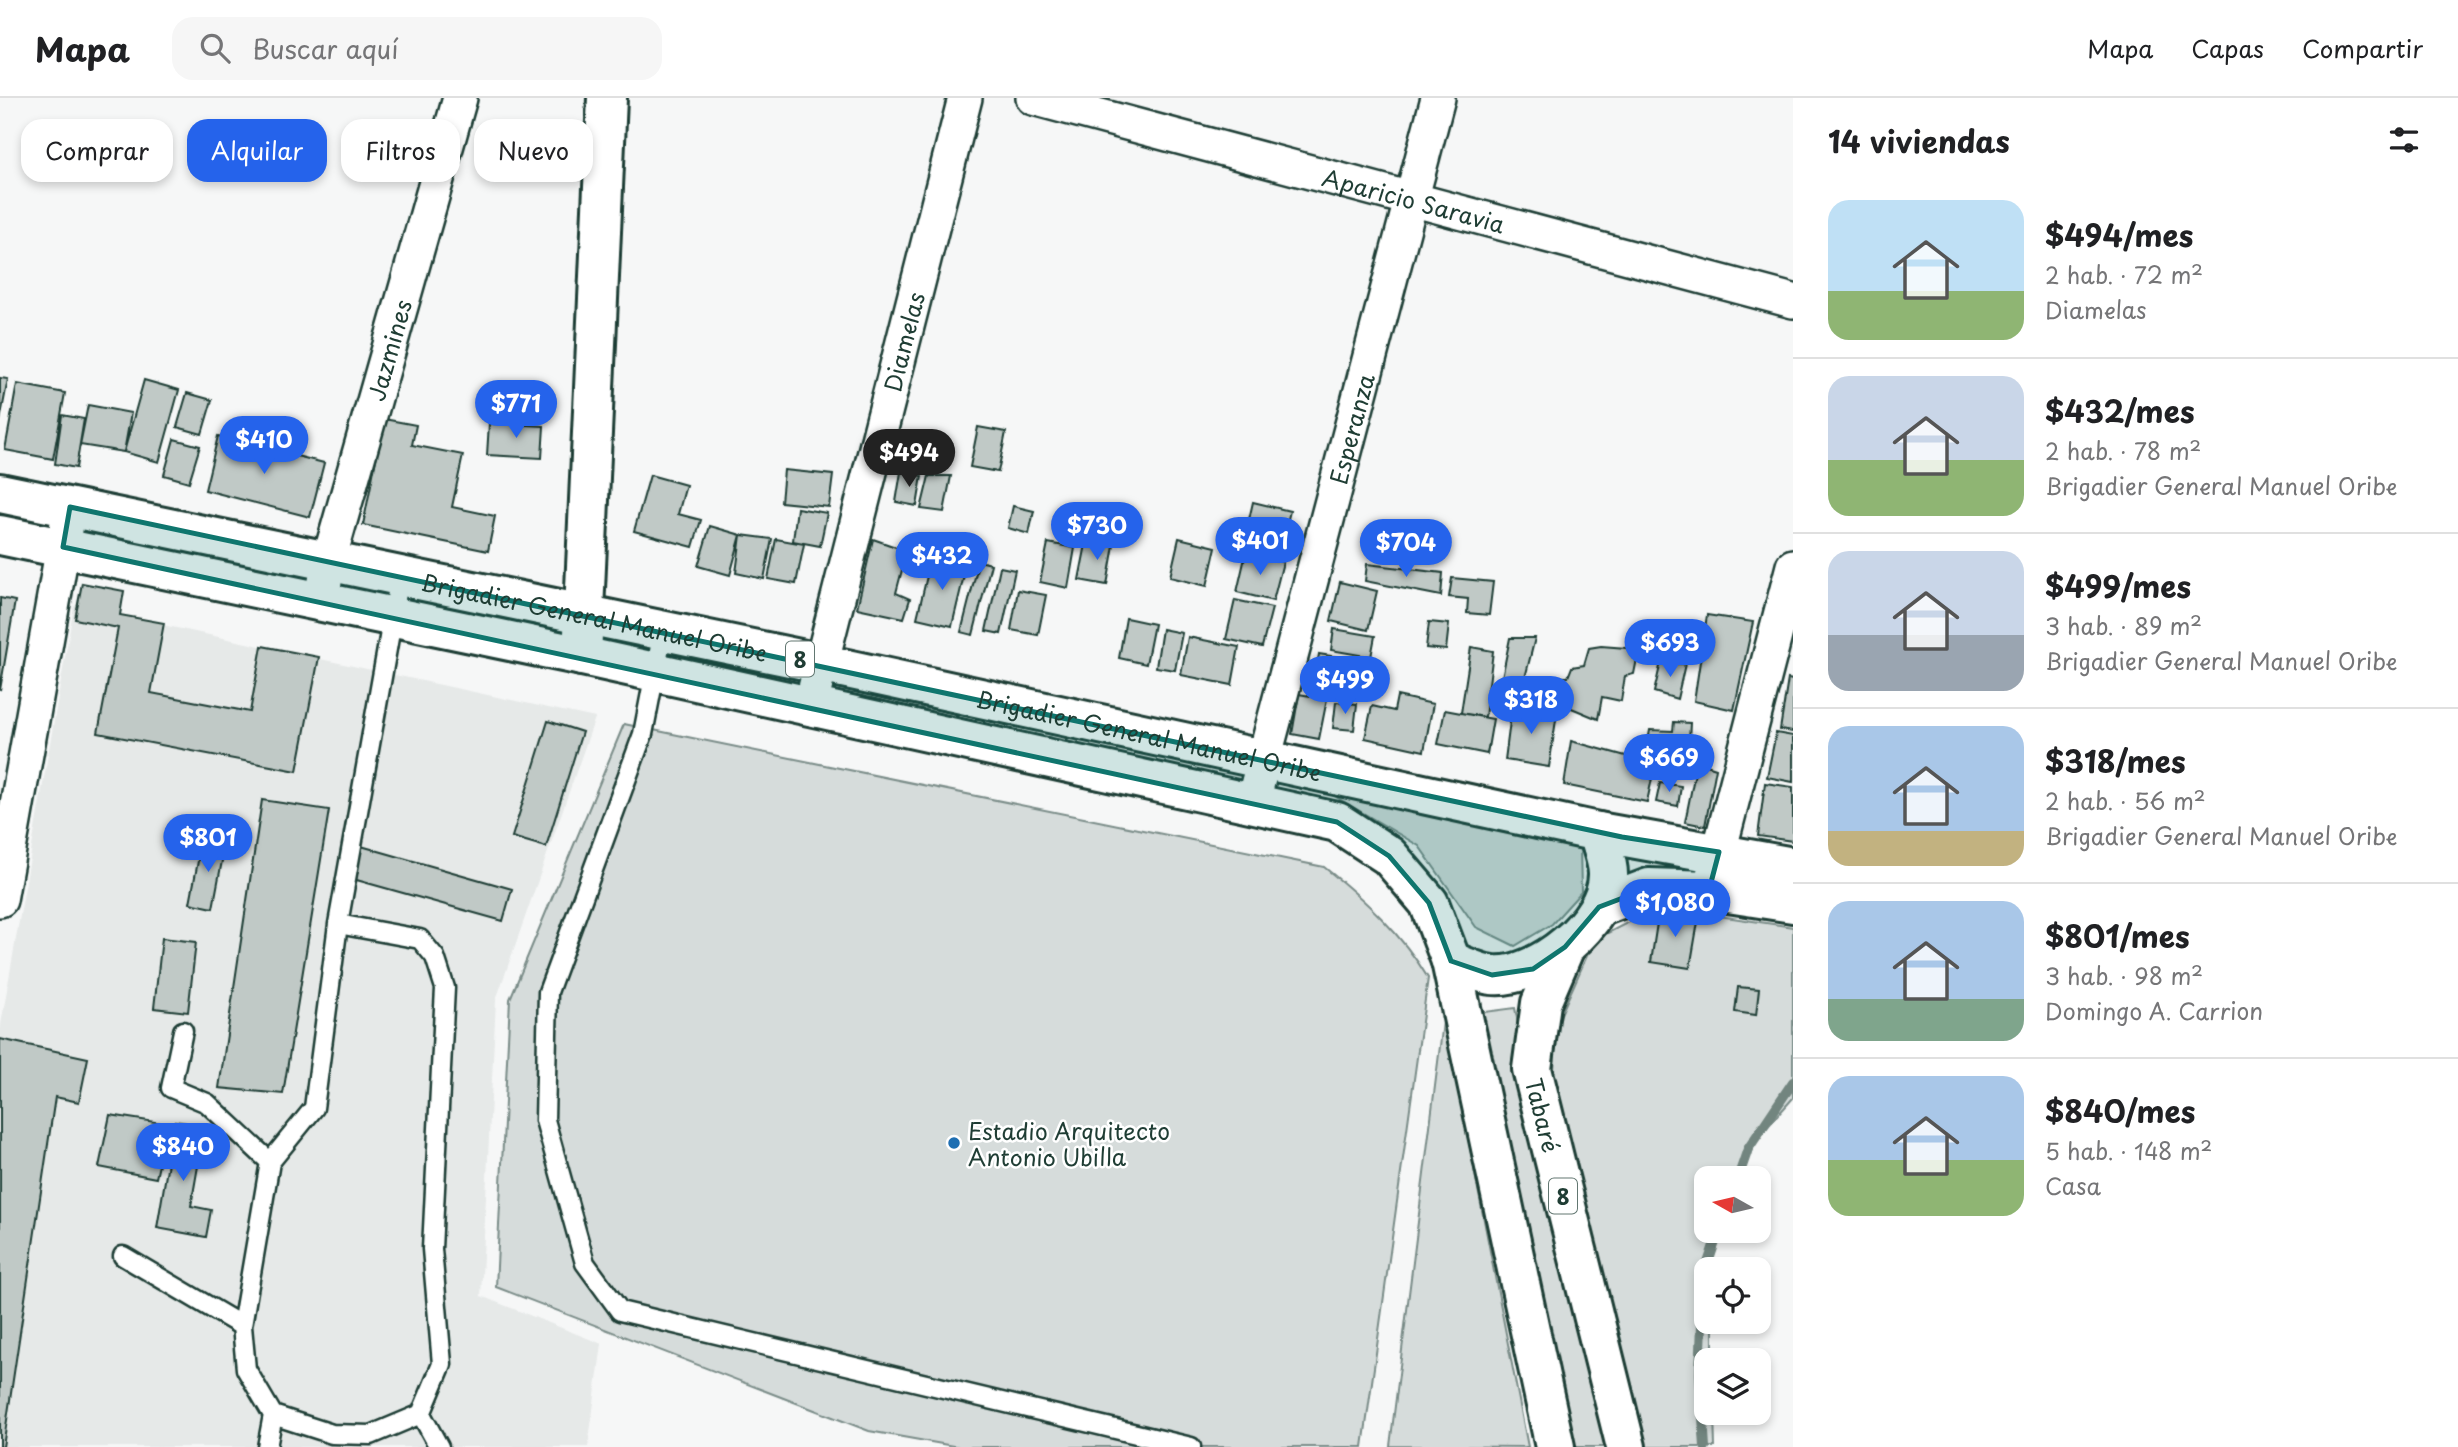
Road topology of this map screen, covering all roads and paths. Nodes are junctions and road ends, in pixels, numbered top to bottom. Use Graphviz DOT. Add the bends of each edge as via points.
graph roads {
  1 [pos="460,98"];
  2 [pos="607,98"];
  3 [pos="965,98"];
  4 [pos="1033,98"];
  5 [pos="1438,98"];
  6 [pos="1411,196"];
  7 [pos="1793,301"];
  8 [pos="0,493"];
  9 [pos="70,507"];
  10 [pos="0,535"];
  11 [pos="63,547"];
  12 [pos="329,560"];
  13 [pos="1793,566"];
  14 [pos="400,576"];
  15 [pos="321,603"];
  16 [pos="584,615"];
  17 [pos="391,618"];
  18 [pos="663,631"];
  19 [pos="582,656"];
  20 [pos="819,663"];
  21 [pos="654,672"];
  22 [pos="810,708"];
  23 [pos="1266,759"];
  24 [pos="1253,801"];
  25 [pos="1598,832"];
  26 [pos="1719,852"];
  27 [pos="1793,867"];
  28 [pos="1709,890"];
  29 [pos="0,900"];
  30 [pos="1793,903"];
  31 [pos="1599,906"];
  32 [pos="338,924"];
  33 [pos="1565,947"];
  34 [pos="1451,961"];
  35 [pos="183,1031"];
  36 [pos="271,1161"];
  37 [pos="122,1256"];
  38 [pos="242,1326"];
  39 [pos="421,1414"];
  40 [pos="273,1415"];
  41 [pos="267,1447"];
  42 [pos="439,1447"];
  43 [pos="1191,1447"];
  44 [pos="1555,1447"];
  45 [pos="1626,1447"];
  1 -- 12 [label="street, Jazmines"];
  2 -- 16 [label="main road"];
  3 -- 20 [label="street, Diamelas"];
  4 -- 6 [label="street, Aparicio Saravia"];
  5 -- 6 [label="street, Esperanza"];
  6 -- 7 [label="street, Aparicio Saravia"];
  6 -- 23 [label="street, Esperanza"];
  8 -- 9 [label="main road, Brigadier General Manuel Oribe / 8"];
  9 -- 11 [label="street"];
  9 -- 12 [label="main road, Brigadier General Manuel Oribe / 8"];
  10 -- 11 [label="main road, Brigadier General Manuel Oribe / 8"];
  11 -- 15 [label="main road, Brigadier General Manuel Oribe / 8"];
  11 -- 29 [label="street"];
  12 -- 14 [label="main road, Brigadier General Manuel Oribe / 8"];
  12 -- 15 [label="street, Jazmines"];
  13 -- 26 [label="street"];
  14 -- 16 [label="main road, Brigadier General Manuel Oribe / 8"];
  14 -- 17 [label="lane"];
  15 -- 17 [label="main road, Brigadier General Manuel Oribe / 8"];
  16 -- 18 [label="main road, Brigadier General Manuel Oribe / 8"];
  16 -- 19 [label="main road"];
  17 -- 19 [label="main road, Brigadier General Manuel Oribe / 8"];
  17 -- 32 [label="lane"];
  18 -- 20 [label="main road, Brigadier General Manuel Oribe / 8"];
  18 -- 21 [label="lane"];
  19 -- 21 [label="main road, Brigadier General Manuel Oribe / 8"];
  20 -- 22 [label="street, Diamelas"];
  20 -- 23 [label="main road, Brigadier General Manuel Oribe / 8"];
  21 -- 22 [label="main road, Brigadier General Manuel Oribe / 8"];
  21 -- 43 [label="lane" via="643,734 548,992 545,1120 585,1263 620,1311"];
  22 -- 24 [label="main road, Brigadier General Manuel Oribe / 8"];
  23 -- 24 [label="street, Esperanza"];
  23 -- 25 [label="main road, Brigadier General Manuel Oribe / 8"];
  24 -- 34 [label="main road, Brigadier General Manuel Oribe / 8" via="1337,822 1389,856 1429,904"];
  25 -- 26 [label="main road, Brigadier General Manuel Oribe"];
  25 -- 31 [label="main road, 8" via="1609,874"];
  26 -- 27 [label="main road, Brigadier General Manuel Oribe"];
  26 -- 28 [label="street"];
  28 -- 30 [label="main road"];
  28 -- 31 [label="main road" via="1648,888"];
  31 -- 33 [label="main road, 8"];
  32 -- 36 [label="lane" via="314,1108"];
  32 -- 39 [label="lane" via="420,939 435,957 445,988 432,1249 442,1364"];
  33 -- 34 [label="main road" via="1533,969 1492,975"];
  33 -- 45 [label="main road, Tabaré / 8" via="1541,1003 1532,1069"];
  34 -- 44 [label="main road, 8"];
  35 -- 36 [label="lane" via="171,1088 207,1103"];
  36 -- 38 [label="lane"];
  37 -- 38 [label="lane"];
  38 -- 40 [label="lane" via="246,1369"];
  39 -- 40 [label="lane" via="371,1434 332,1434"];
  39 -- 42 [label="lane"];
  40 -- 41 [label="lane"];
}
